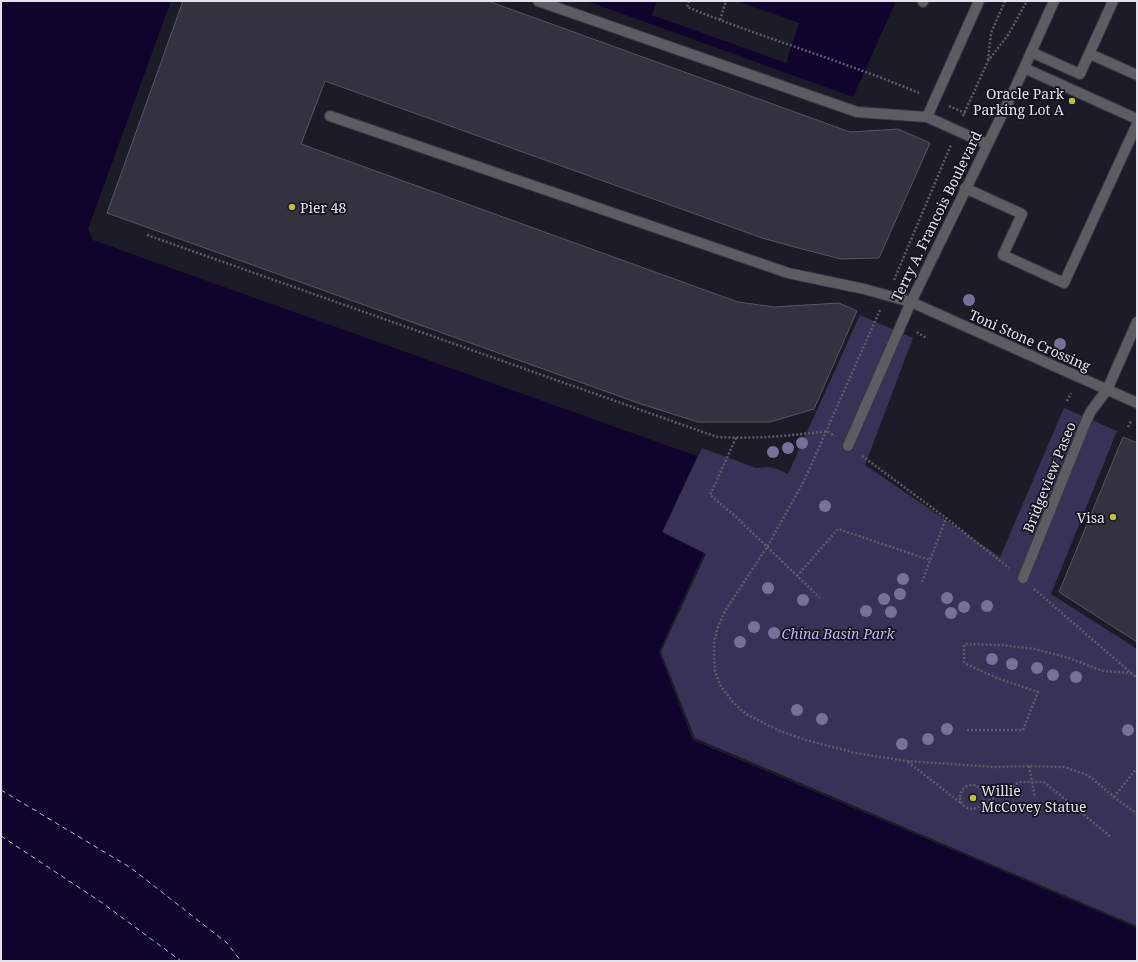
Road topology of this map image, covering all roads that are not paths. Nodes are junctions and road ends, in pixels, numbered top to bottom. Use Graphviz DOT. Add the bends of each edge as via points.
graph roads {
  1 [pos="538,1"];
  2 [pos="979,1"];
  3 [pos="1054,1"];
  4 [pos="1114,1"];
  5 [pos="1031,52"];
  6 [pos="1090,54"];
  7 [pos="1024,68"];
  8 [pos="1137,75"];
  9 [pos="330,116"];
  10 [pos="927,117"];
  11 [pos="1137,119"];
  12 [pos="1137,124"];
  13 [pos="987,144"];
  14 [pos="965,188"];
  15 [pos="911,302"];
  16 [pos="1137,322"];
  17 [pos="1107,390"];
  18 [pos="1137,403"];
  19 [pos="848,446"];
  20 [pos="1022,578"];
  1 -- 10 [label="street" via="857,112"];
  2 -- 10 [label="street"];
  3 -- 5 [label="street, Terry A. Francois Boulevard"];
  4 -- 6 [label="street"];
  5 -- 6 [label="street" via="1080,74"];
  5 -- 7 [label="street, Terry A. Francois Boulevard"];
  6 -- 8 [label="street"];
  7 -- 11 [label="street"];
  7 -- 13 [label="street, Terry A. Francois Boulevard"];
  9 -- 15 [label="street, Toni Stone Crossing" via="788,273"];
  10 -- 13 [label="street"];
  12 -- 14 [label="street" via="1064,283 1003,255 1022,214"];
  13 -- 14 [label="street, Terry A. Francois Boulevard"];
  14 -- 15 [label="street, Terry A. Francois Boulevard"];
  15 -- 17 [label="street, Toni Stone Crossing"];
  15 -- 19 [label="street, Terry A. Francois Boulevard"];
  16 -- 17 [label="street, Bridgeview Paseo"];
  17 -- 18 [label="street, Toni Stone Crossing"];
  17 -- 20 [label="street, Bridgeview Paseo" via="1087,419"];
}
